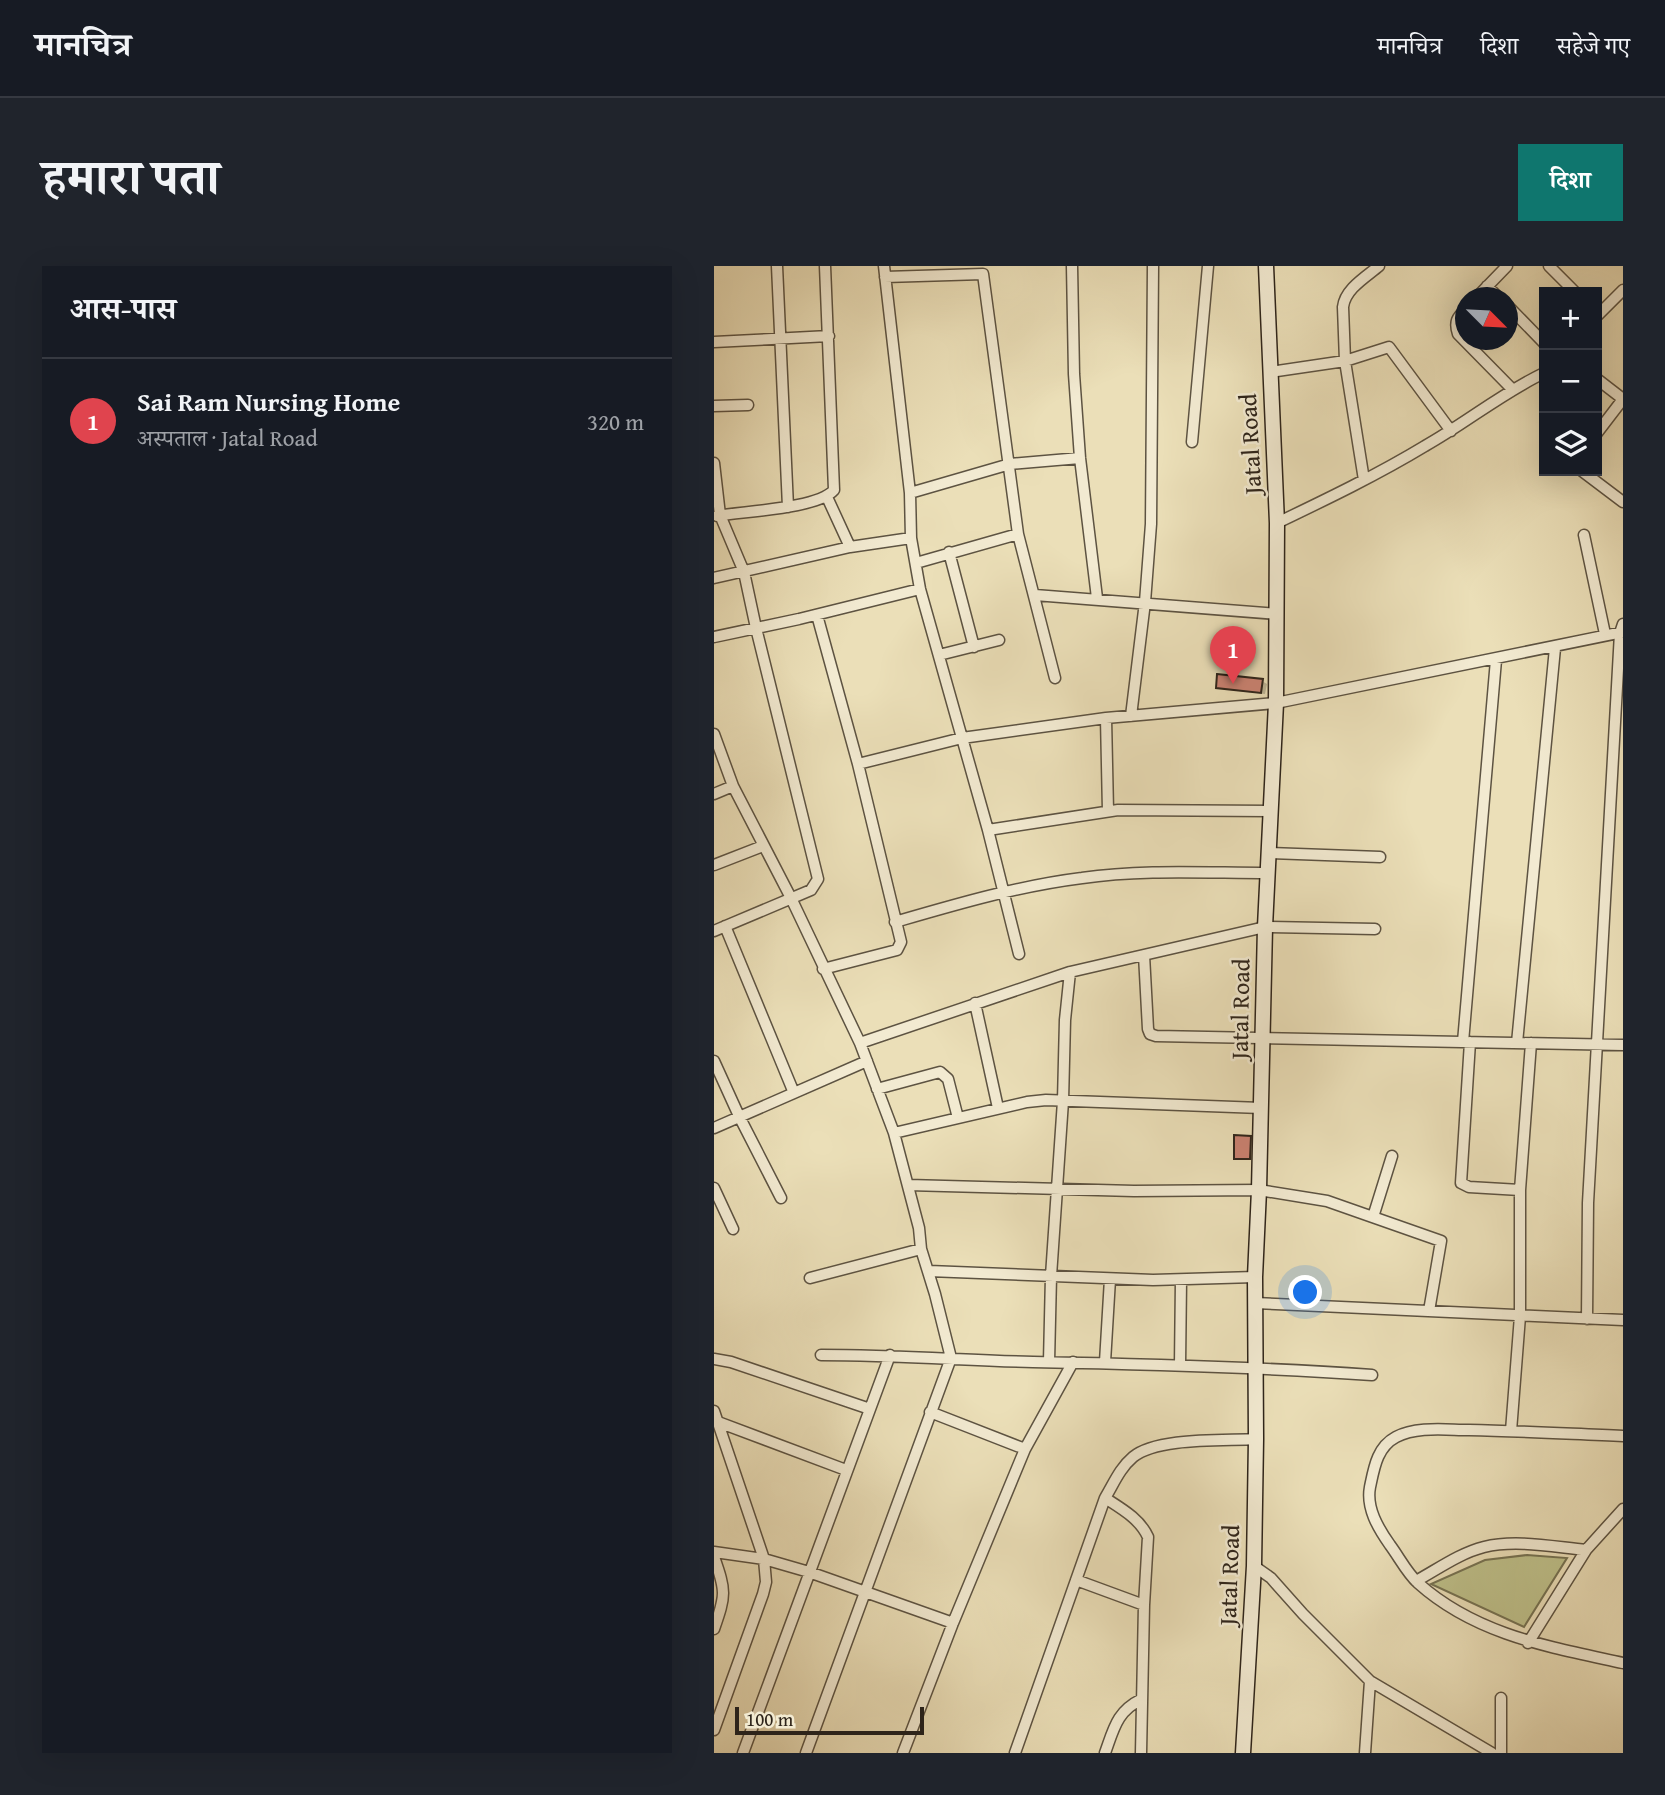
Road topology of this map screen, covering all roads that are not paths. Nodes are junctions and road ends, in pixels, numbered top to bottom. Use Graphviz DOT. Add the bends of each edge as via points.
graph roads {
  1 [pos="777,266"];
  2 [pos="825,266"];
  3 [pos="1072,266"];
  4 [pos="1153,266"];
  5 [pos="1208,266"];
  6 [pos="1266,266"];
  7 [pos="1379,266"];
  8 [pos="1507,266"];
  9 [pos="1549,266"];
  10 [pos="983,270"];
  11 [pos="884,272"];
  12 [pos="1488,286"];
  13 [pos="1570,287"];
  14 [pos="1623,290"];
  15 [pos="1602,311"];
  16 [pos="1518,317"];
  17 [pos="829,336"];
  18 [pos="1539,338"];
  19 [pos="781,340"];
  20 [pos="714,342"];
  21 [pos="1474,350"];
  22 [pos="1345,361"];
  23 [pos="1270,372"];
  24 [pos="1539,374"];
  25 [pos="1602,383"];
  26 [pos="1512,389"];
  27 [pos="1623,399"];
  28 [pos="748,405"];
  29 [pos="714,406"];
  30 [pos="1602,426"];
  31 [pos="1451,431"];
  32 [pos="1192,442"];
  33 [pos="1080,458"];
  34 [pos="714,463"];
  35 [pos="1010,464"];
  36 [pos="1589,476"];
  37 [pos="1364,480"];
  38 [pos="910,493"];
  39 [pos="827,497"];
  40 [pos="1623,502"];
  41 [pos="788,507"];
  42 [pos="717,516"];
  43 [pos="1277,523"];
  44 [pos="1018,534"];
  45 [pos="1584,535"];
  46 [pos="911,538"];
  47 [pos="849,547"];
  48 [pos="949,552"];
  49 [pos="916,563"];
  50 [pos="744,572"];
  51 [pos="714,578"];
  52 [pos="920,589"];
  53 [pos="1035,595"];
  54 [pos="1097,598"];
  55 [pos="1146,602"];
  56 [pos="1277,614"];
  57 [pos="817,615"];
  58 [pos="756,628"];
  59 [pos="1622,630"];
  60 [pos="1605,634"];
  61 [pos="714,637"];
  62 [pos="999,640"];
  63 [pos="974,647"];
  64 [pos="1555,648"];
  65 [pos="939,655"];
  66 [pos="1496,660"];
  67 [pos="1055,678"];
  68 [pos="1276,703"];
  69 [pos="1131,716"];
  70 [pos="1106,719"];
  71 [pos="714,734"];
  72 [pos="962,737"];
  73 [pos="1618,762"];
  74 [pos="858,764"];
  75 [pos="733,786"];
  76 [pos="714,794"];
  77 [pos="1108,811"];
  78 [pos="1271,811"];
  79 [pos="988,830"];
  80 [pos="764,846"];
  81 [pos="1269,853"];
  82 [pos="1380,857"];
  83 [pos="714,865"];
  84 [pos="1268,873"];
  85 [pos="1002,891"];
  86 [pos="791,898"];
  87 [pos="895,922"];
  88 [pos="725,926"];
  89 [pos="1265,927"];
  90 [pos="1375,929"];
  91 [pos="714,931"];
  92 [pos="1019,954"];
  93 [pos="1143,955"];
  94 [pos="823,969"];
  95 [pos="1070,972"];
  96 [pos="975,1003"];
  97 [pos="1262,1039"];
  98 [pos="1467,1042"];
  99 [pos="860,1043"];
  100 [pos="1517,1043"];
  101 [pos="1531,1043"];
  102 [pos="1596,1045"];
  103 [pos="1623,1045"];
  104 [pos="714,1061"];
  105 [pos="867,1062"];
  106 [pos="877,1089"];
  107 [pos="794,1093"];
  108 [pos="1063,1101"];
  109 [pos="998,1108"];
  110 [pos="1261,1108"];
  111 [pos="739,1116"];
  112 [pos="958,1118"];
  113 [pos="714,1128"];
  114 [pos="894,1133"];
  115 [pos="1392,1156"];
  116 [pos="908,1185"];
  117 [pos="714,1188"];
  118 [pos="1056,1188"];
  119 [pos="1259,1190"];
  120 [pos="1520,1191"];
  121 [pos="781,1198"];
  122 [pos="1373,1217"];
  123 [pos="733,1229"];
  124 [pos="921,1250"];
  125 [pos="929,1272"];
  126 [pos="1051,1276"];
  127 [pos="810,1278"];
  128 [pos="1255,1278"];
  129 [pos="1110,1279"];
  130 [pos="1181,1280"];
  131 [pos="1255,1303"];
  132 [pos="1429,1311"];
  133 [pos="1520,1316"];
  134 [pos="1587,1319"];
  135 [pos="1623,1320"];
  136 [pos="821,1355"];
  137 [pos="890,1355"];
  138 [pos="951,1358"];
  139 [pos="714,1359"];
  140 [pos="1049,1362"];
  141 [pos="1073,1362"];
  142 [pos="1105,1362"];
  143 [pos="1180,1365"];
  144 [pos="1256,1367"];
  145 [pos="1372,1376"];
  146 [pos="870,1409"];
  147 [pos="930,1412"];
  148 [pos="716,1416"];
  149 [pos="1511,1431"];
  150 [pos="1623,1436"];
  151 [pos="1256,1439"];
  152 [pos="1026,1448"];
  153 [pos="846,1470"];
  154 [pos="1105,1498"];
  155 [pos="1623,1509"];
  156 [pos="1586,1550"];
  157 [pos="714,1555"];
  158 [pos="764,1559"];
  159 [pos="1254,1566"];
  160 [pos="809,1572"];
  161 [pos="1076,1580"];
  162 [pos="1416,1581"];
  163 [pos="867,1591"];
  164 [pos="1144,1605"];
  165 [pos="953,1623"];
  166 [pos="714,1629"];
  167 [pos="1528,1643"];
  168 [pos="1623,1663"];
  169 [pos="1370,1681"];
  170 [pos="1501,1698"];
  171 [pos="1142,1699"];
  172 [pos="714,1730"];
  173 [pos="743,1753"];
  174 [pos="806,1753"];
  175 [pos="902,1753"];
  176 [pos="1014,1753"];
  177 [pos="1105,1753"];
  178 [pos="1140,1753"];
  179 [pos="1243,1753"];
  180 [pos="1365,1753"];
  181 [pos="1492,1753"];
  182 [pos="1501,1753"];
  1 -- 19 [label="street"];
  2 -- 17 [label="street"];
  3 -- 33 [label="street"];
  4 -- 55 [label="street" via="1153,465"];
  5 -- 32 [label="street"];
  6 -- 23 [label="main road, Jatal Road"];
  7 -- 22 [label="street" via="1344,300"];
  8 -- 12 [label="street"];
  9 -- 13 [label="street"];
  10 -- 11 [label="street"];
  10 -- 35 [label="street"];
  11 -- 38 [label="street"];
  14 -- 15 [label="street"];
  16 -- 18 [label="street"];
  17 -- 19 [label="street"];
  17 -- 39 [label="street" via="835,484"];
  19 -- 20 [label="street"];
  19 -- 41 [label="street"];
  21 -- 26 [label="street"];
  22 -- 23 [label="street"];
  22 -- 31 [label="street" via="1389,347"];
  22 -- 37 [label="street"];
  23 -- 43 [label="main road, Jatal Road"];
  24 -- 26 [label="street"];
  25 -- 27 [label="street"];
  26 -- 31 [label="street"];
  27 -- 30 [label="street"];
  28 -- 29 [label="street"];
  31 -- 37 [label="street"];
  33 -- 35 [label="street"];
  33 -- 54 [label="street"];
  34 -- 42 [label="street"];
  35 -- 38 [label="street"];
  35 -- 44 [label="street"];
  36 -- 40 [label="street"];
  37 -- 43 [label="street"];
  38 -- 46 [label="street"];
  39 -- 41 [label="street"];
  39 -- 47 [label="street"];
  41 -- 42 [label="street"];
  42 -- 50 [label="street"];
  43 -- 56 [label="main road, Jatal Road"];
  44 -- 48 [label="street"];
  44 -- 53 [label="street"];
  45 -- 60 [label="street"];
  46 -- 47 [label="street"];
  46 -- 49 [label="street"];
  47 -- 50 [label="street"];
  48 -- 49 [label="street"];
  48 -- 63 [label="street"];
  49 -- 52 [label="street"];
  50 -- 51 [label="street"];
  50 -- 58 [label="street"];
  52 -- 57 [label="street"];
  52 -- 65 [label="street"];
  53 -- 54 [label="street"];
  53 -- 67 [label="street"];
  54 -- 55 [label="street"];
  55 -- 56 [label="street"];
  55 -- 69 [label="street"];
  56 -- 68 [label="main road, Jatal Road"];
  57 -- 58 [label="street"];
  57 -- 74 [label="street"];
  58 -- 61 [label="street"];
  58 -- 86 [label="street" via="818,879 811,890"];
  59 -- 60 [label="street"];
  59 -- 73 [label="street"];
  60 -- 64 [label="street"];
  62 -- 63 [label="street"];
  63 -- 65 [label="street"];
  64 -- 66 [label="street"];
  64 -- 100 [label="street"];
  65 -- 72 [label="street"];
  66 -- 68 [label="street"];
  66 -- 98 [label="street"];
  68 -- 69 [label="street"];
  68 -- 78 [label="main road, Jatal Road"];
  69 -- 70 [label="street"];
  70 -- 72 [label="street"];
  70 -- 77 [label="street"];
  71 -- 75 [label="street"];
  72 -- 74 [label="street"];
  72 -- 79 [label="street"];
  73 -- 102 [label="street"];
  74 -- 87 [label="street"];
  75 -- 76 [label="street"];
  75 -- 80 [label="street"];
  77 -- 78 [label="street"];
  77 -- 79 [label="street"];
  78 -- 81 [label="main road, Jatal Road"];
  79 -- 85 [label="street"];
  80 -- 83 [label="street"];
  80 -- 86 [label="street"];
  81 -- 82 [label="street"];
  81 -- 84 [label="main road, Jatal Road"];
  84 -- 85 [label="street" via="1117,874"];
  84 -- 89 [label="main road, Jatal Road"];
  85 -- 87 [label="street"];
  85 -- 92 [label="street"];
  86 -- 88 [label="street"];
  86 -- 94 [label="street"];
  87 -- 94 [label="street" via="901,942 897,950"];
  88 -- 91 [label="street"];
  88 -- 107 [label="street"];
  89 -- 90 [label="street"];
  89 -- 93 [label="street"];
  89 -- 97 [label="main road, Jatal Road"];
  93 -- 95 [label="street"];
  93 -- 97 [label="street" via="1150,1034"];
  94 -- 99 [label="street"];
  95 -- 96 [label="street"];
  95 -- 108 [label="street"];
  96 -- 99 [label="street"];
  96 -- 109 [label="street"];
  97 -- 98 [label="street"];
  97 -- 110 [label="main road, Jatal Road"];
  98 -- 100 [label="street"];
  98 -- 120 [label="street" via="1461,1183"];
  99 -- 105 [label="street"];
  100 -- 101 [label="street"];
  101 -- 102 [label="street"];
  101 -- 120 [label="street"];
  102 -- 103 [label="street"];
  102 -- 134 [label="street"];
  104 -- 111 [label="street"];
  105 -- 106 [label="street"];
  105 -- 107 [label="street"];
  106 -- 112 [label="street" via="940,1072 948,1079"];
  106 -- 114 [label="street"];
  107 -- 111 [label="street"];
  108 -- 109 [label="street"];
  108 -- 110 [label="street"];
  108 -- 118 [label="street"];
  109 -- 112 [label="street"];
  110 -- 119 [label="main road, Jatal Road"];
  111 -- 113 [label="street"];
  111 -- 121 [label="street"];
  112 -- 114 [label="street"];
  114 -- 116 [label="street"];
  115 -- 122 [label="street"];
  116 -- 118 [label="street"];
  116 -- 124 [label="street"];
  117 -- 123 [label="street"];
  118 -- 119 [label="street"];
  118 -- 126 [label="street"];
  119 -- 122 [label="street" via="1327,1201"];
  119 -- 128 [label="main road, Jatal Road"];
  120 -- 133 [label="street"];
  122 -- 132 [label="street" via="1441,1241"];
  124 -- 125 [label="street"];
  124 -- 127 [label="street"];
  125 -- 126 [label="street"];
  125 -- 138 [label="street"];
  126 -- 129 [label="street"];
  126 -- 140 [label="street"];
  128 -- 130 [label="street"];
  128 -- 131 [label="main road, Jatal Road"];
  129 -- 130 [label="street"];
  129 -- 142 [label="street"];
  130 -- 143 [label="street"];
  131 -- 132 [label="street"];
  131 -- 144 [label="main road, Jatal Road"];
  132 -- 133 [label="street"];
  133 -- 134 [label="street"];
  133 -- 149 [label="street"];
  134 -- 135 [label="street"];
  136 -- 137 [label="street"];
  137 -- 138 [label="street"];
  137 -- 146 [label="street"];
  138 -- 140 [label="street"];
  138 -- 147 [label="street"];
  139 -- 146 [label="street"];
  140 -- 141 [label="street"];
  141 -- 142 [label="street"];
  141 -- 152 [label="street"];
  142 -- 143 [label="street"];
  143 -- 144 [label="street"];
  144 -- 145 [label="street"];
  144 -- 151 [label="main road, Jatal Road"];
  146 -- 153 [label="street"];
  147 -- 152 [label="street"];
  147 -- 163 [label="street"];
  148 -- 153 [label="street"];
  148 -- 158 [label="street"];
  149 -- 150 [label="street"];
  149 -- 162 [label="street" via="1429,1430 1398,1436 1379,1455 1369,1493 1372,1514"];
  151 -- 154 [label="street" via="1146,1449 1121,1470"];
  151 -- 159 [label="main road, Jatal Road"];
  152 -- 165 [label="street"];
  153 -- 160 [label="street"];
  154 -- 161 [label="street"];
  154 -- 164 [label="street" via="1134,1518 1149,1537"];
  155 -- 156 [label="street"];
  156 -- 162 [label="street" via="1485,1546"];
  156 -- 167 [label="street"];
  157 -- 158 [label="street"];
  157 -- 166 [label="street" via="724,1595"];
  158 -- 160 [label="street"];
  158 -- 172 [label="street" via="766,1583"];
  159 -- 169 [label="street"];
  159 -- 179 [label="main road, Jatal Road"];
  160 -- 163 [label="street"];
  160 -- 173 [label="street"];
  161 -- 164 [label="street"];
  161 -- 176 [label="street"];
  162 -- 167 [label="street" via="1479,1623"];
  163 -- 165 [label="street"];
  163 -- 174 [label="street"];
  164 -- 171 [label="street"];
  165 -- 175 [label="street"];
  167 -- 168 [label="street"];
  169 -- 180 [label="street"];
  169 -- 181 [label="street"];
  170 -- 182 [label="street"];
  171 -- 177 [label="street" via="1123,1712"];
  171 -- 178 [label="street"];
}
